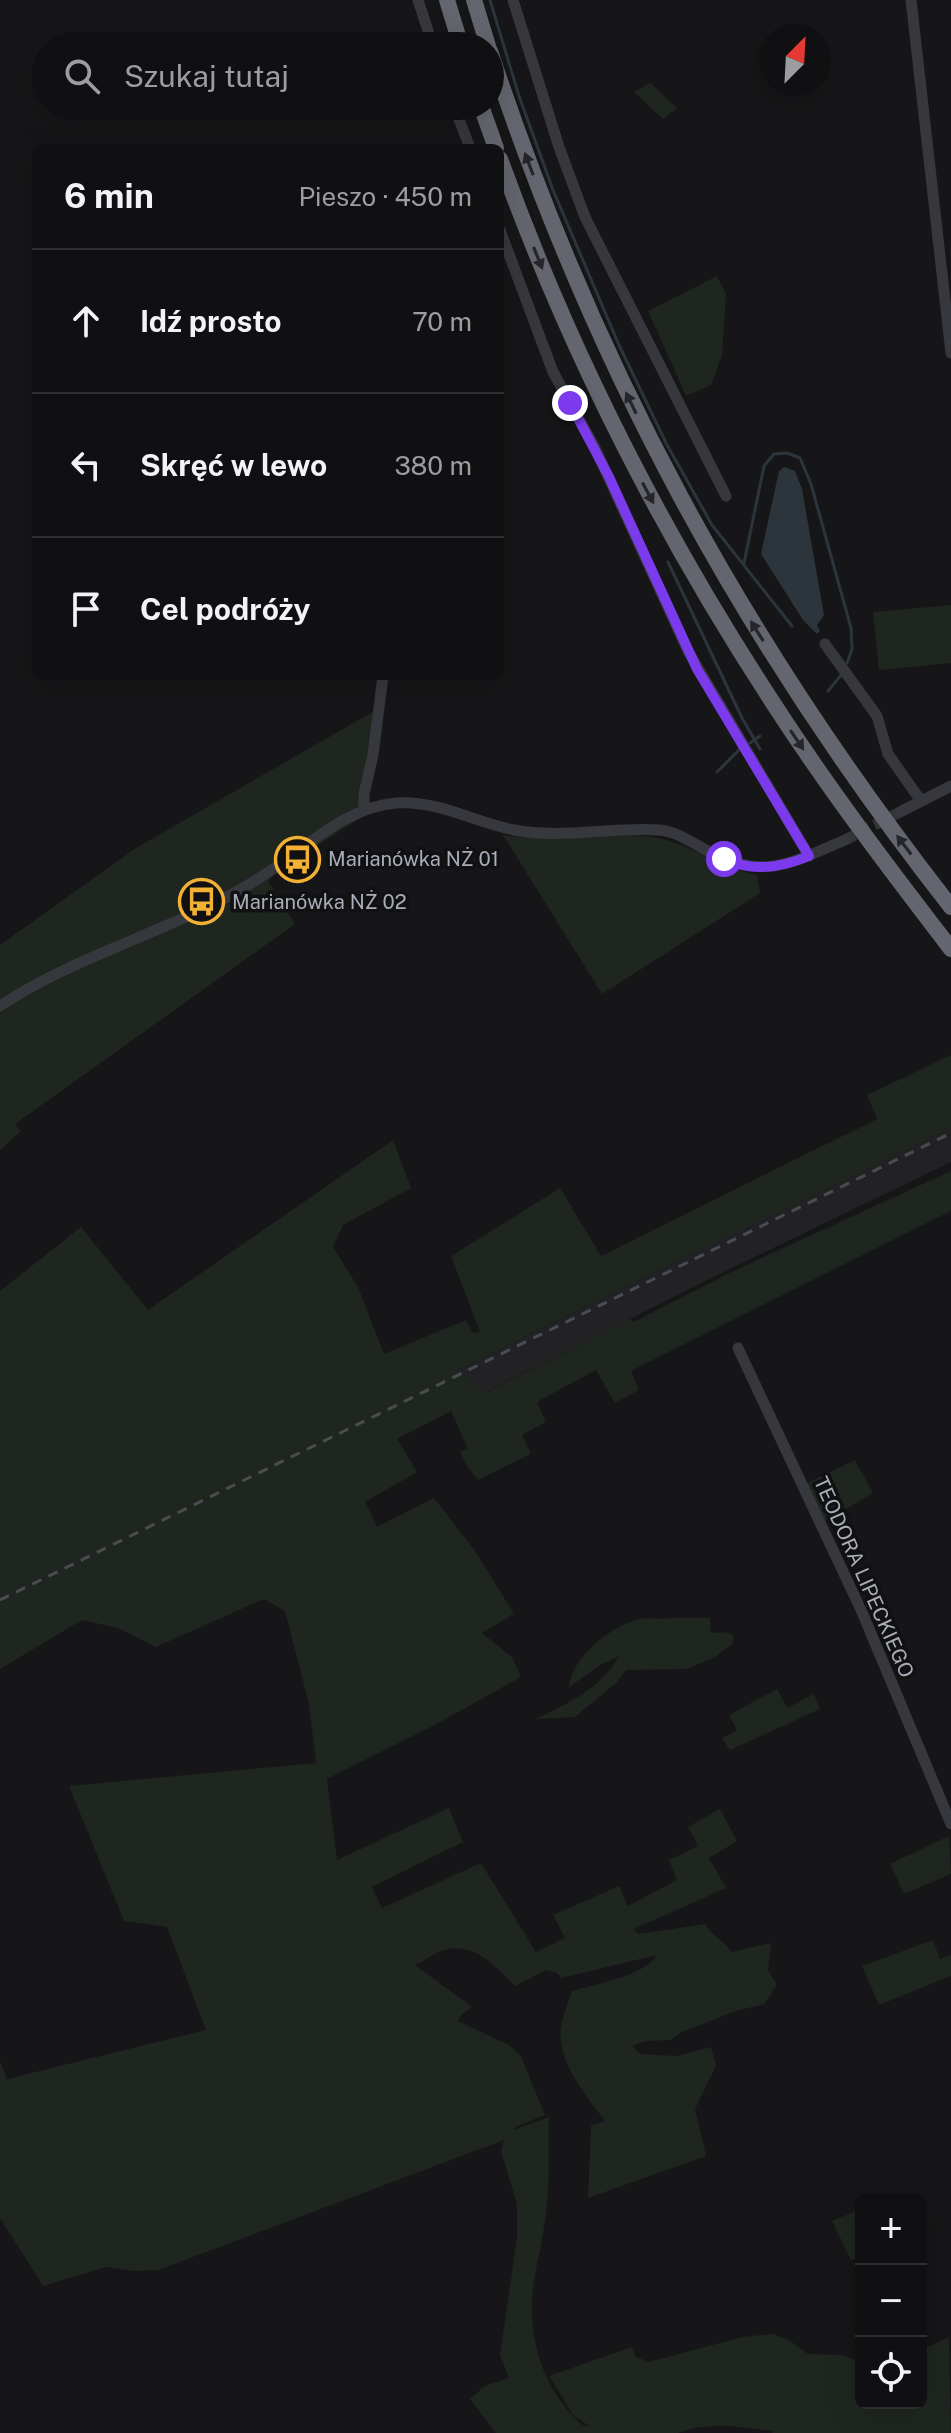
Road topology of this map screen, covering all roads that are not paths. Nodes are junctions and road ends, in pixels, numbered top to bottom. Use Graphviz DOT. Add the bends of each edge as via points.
graph roads {
  1 [pos="418,0"];
  2 [pos="447,0"];
  3 [pos="474,0"];
  4 [pos="513,0"];
  5 [pos="911,0"];
  6 [pos="428,32"];
  7 [pos="457,32"];
  8 [pos="484,32"];
  9 [pos="504,93"];
  10 [pos="459,120"];
  11 [pos="486,120"];
  12 [pos="468,144"];
  13 [pos="495,144"];
  14 [pos="504,169"];
  15 [pos="504,241"];
  16 [pos="951,353"];
  17 [pos="726,496"];
  18 [pos="825,644"];
  19 [pos="382,680"];
  20 [pos="951,786"];
  21 [pos="921,801"];
  22 [pos="364,810"];
  23 [pos="900,812"];
  24 [pos="845,840"];
  25 [pos="809,856"];
  26 [pos="951,907"];
  27 [pos="951,949"];
  28 [pos="0,1006"];
  29 [pos="738,1348"];
  30 [pos="951,1824"];
  1 -- 6 [label="street"];
  2 -- 7 [label="highway"];
  3 -- 8 [label="highway"];
  4 -- 17 [label="street" via="585,217"];
  5 -- 16 [label="street"];
  26 -- 9 [label="highway, one-way" via="793,689 673,486 582,296"];
  10 -- 12 [label="street"];
  11 -- 13 [label="highway"];
  14 -- 27 [label="highway, one-way" via="589,375 677,546 793,735"];
  15 -- 25 [label="street" via="553,372 602,463 687,649"];
  18 -- 21 [label="street" via="877,716 888,754"];
  19 -- 22 [label="street"];
  20 -- 21 [label="street"];
  21 -- 23 [label="street"];
  22 -- 25 [label="street" via="422,804 529,832 663,830 749,867 776,867"];
  22 -- 28 [label="street" via="240,890"];
  24 -- 25 [label="street"];
  29 -- 30 [label="street, TEODORA LIPECKIEGO" via="862,1612"];
}
